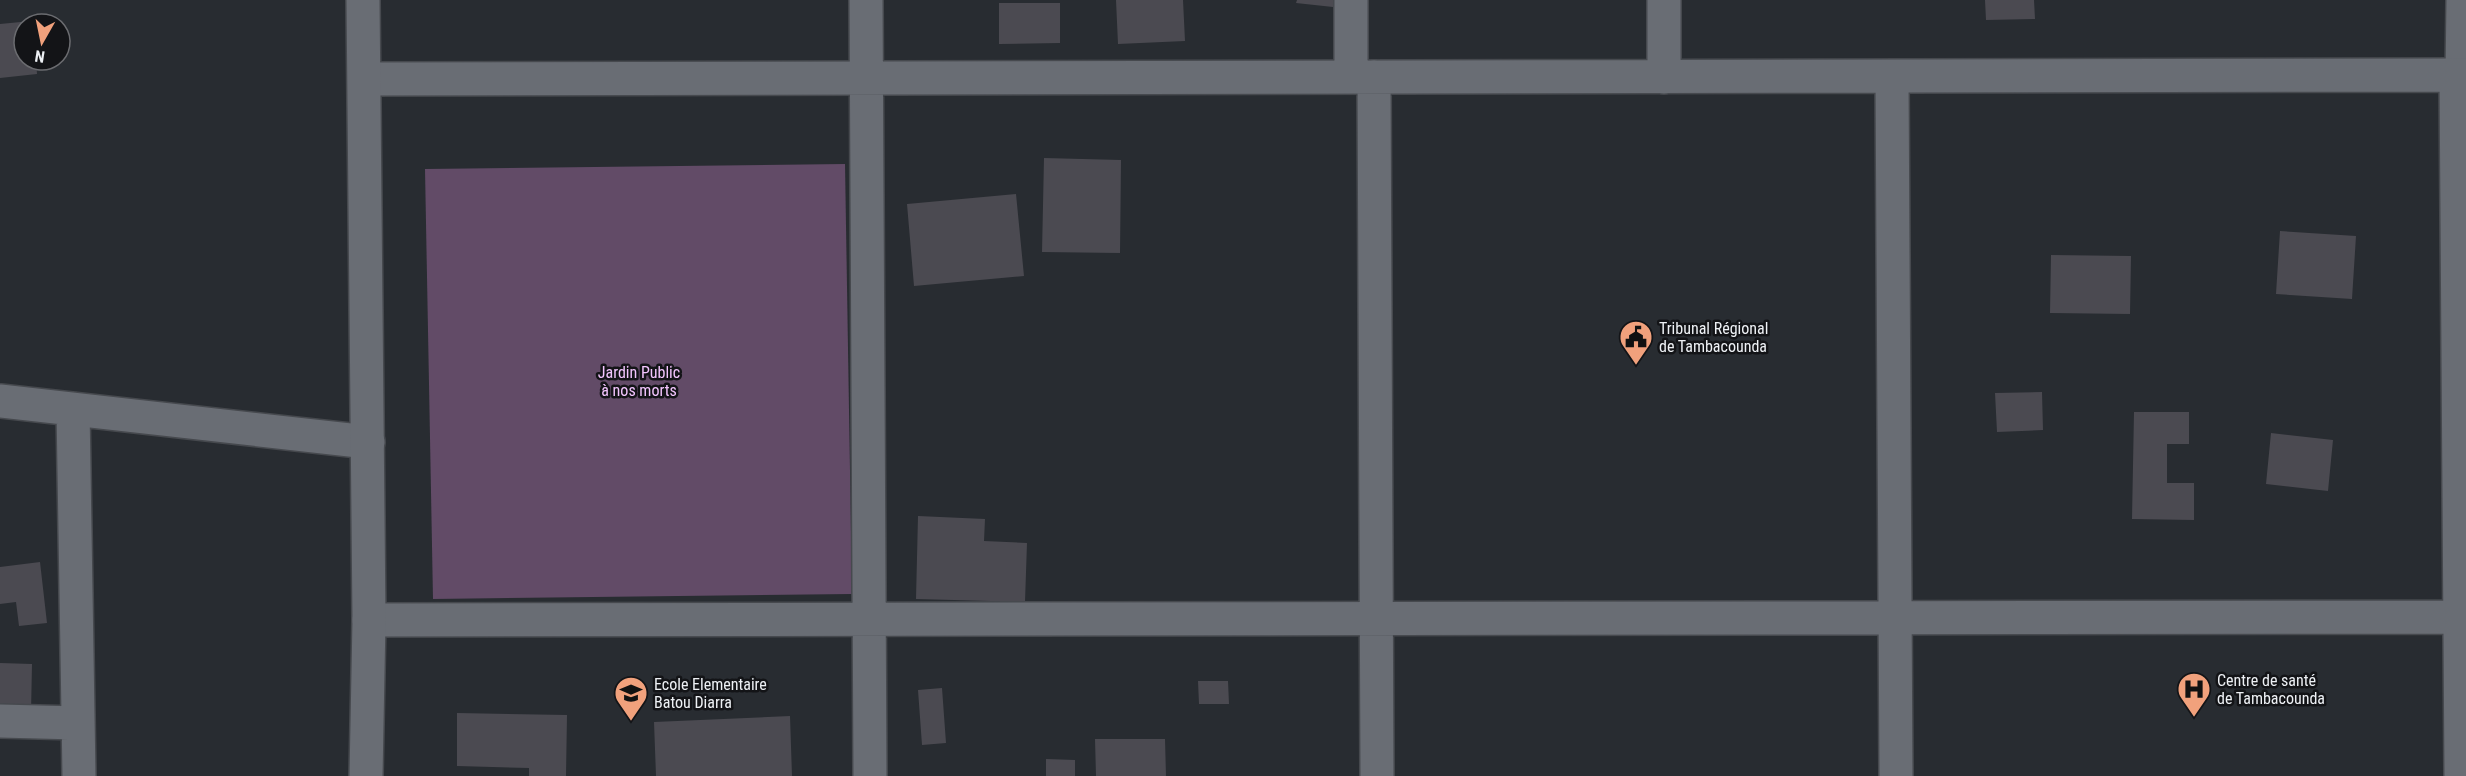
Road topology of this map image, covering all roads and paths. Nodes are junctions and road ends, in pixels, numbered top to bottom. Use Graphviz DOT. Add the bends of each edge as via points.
graph roads {
  1 [pos="363,0"];
  2 [pos="866,0"];
  3 [pos="1351,0"];
  4 [pos="1664,0"];
  5 [pos="2457,0"];
  6 [pos="2461,75"];
  7 [pos="1362,77"];
  8 [pos="1664,77"];
  9 [pos="1892,77"];
  10 [pos="866,78"];
  11 [pos="365,79"];
  12 [pos="0,401"];
  13 [pos="73,409"];
  14 [pos="368,442"];
  15 [pos="2463,617"];
  16 [pos="1896,618"];
  17 [pos="1376,619"];
  18 [pos="369,620"];
  19 [pos="869,620"];
  20 [pos="0,722"];
  21 [pos="78,723"];
  22 [pos="79,776"];
  23 [pos="366,776"];
  24 [pos="870,776"];
  25 [pos="1377,776"];
  26 [pos="1896,776"];
  27 [pos="2461,776"];
  1 -- 11 [label="street"];
  2 -- 10 [label="street"];
  3 -- 7 [label="street"];
  4 -- 8 [label="street"];
  5 -- 6 [label="lane"];
  6 -- 9 [label="street"];
  6 -- 15 [label="street"];
  7 -- 8 [label="street"];
  7 -- 10 [label="street"];
  7 -- 17 [label="street"];
  8 -- 9 [label="street"];
  9 -- 16 [label="street"];
  10 -- 11 [label="street"];
  10 -- 19 [label="street"];
  11 -- 14 [label="street"];
  12 -- 13 [label="street"];
  13 -- 14 [label="street"];
  13 -- 21 [label="street"];
  14 -- 18 [label="street"];
  15 -- 16 [label="street"];
  15 -- 27 [label="street"];
  16 -- 17 [label="street"];
  16 -- 26 [label="street"];
  17 -- 19 [label="street"];
  17 -- 25 [label="street"];
  18 -- 19 [label="street"];
  18 -- 23 [label="street"];
  19 -- 24 [label="street"];
  20 -- 21 [label="street"];
  21 -- 22 [label="street"];
}
